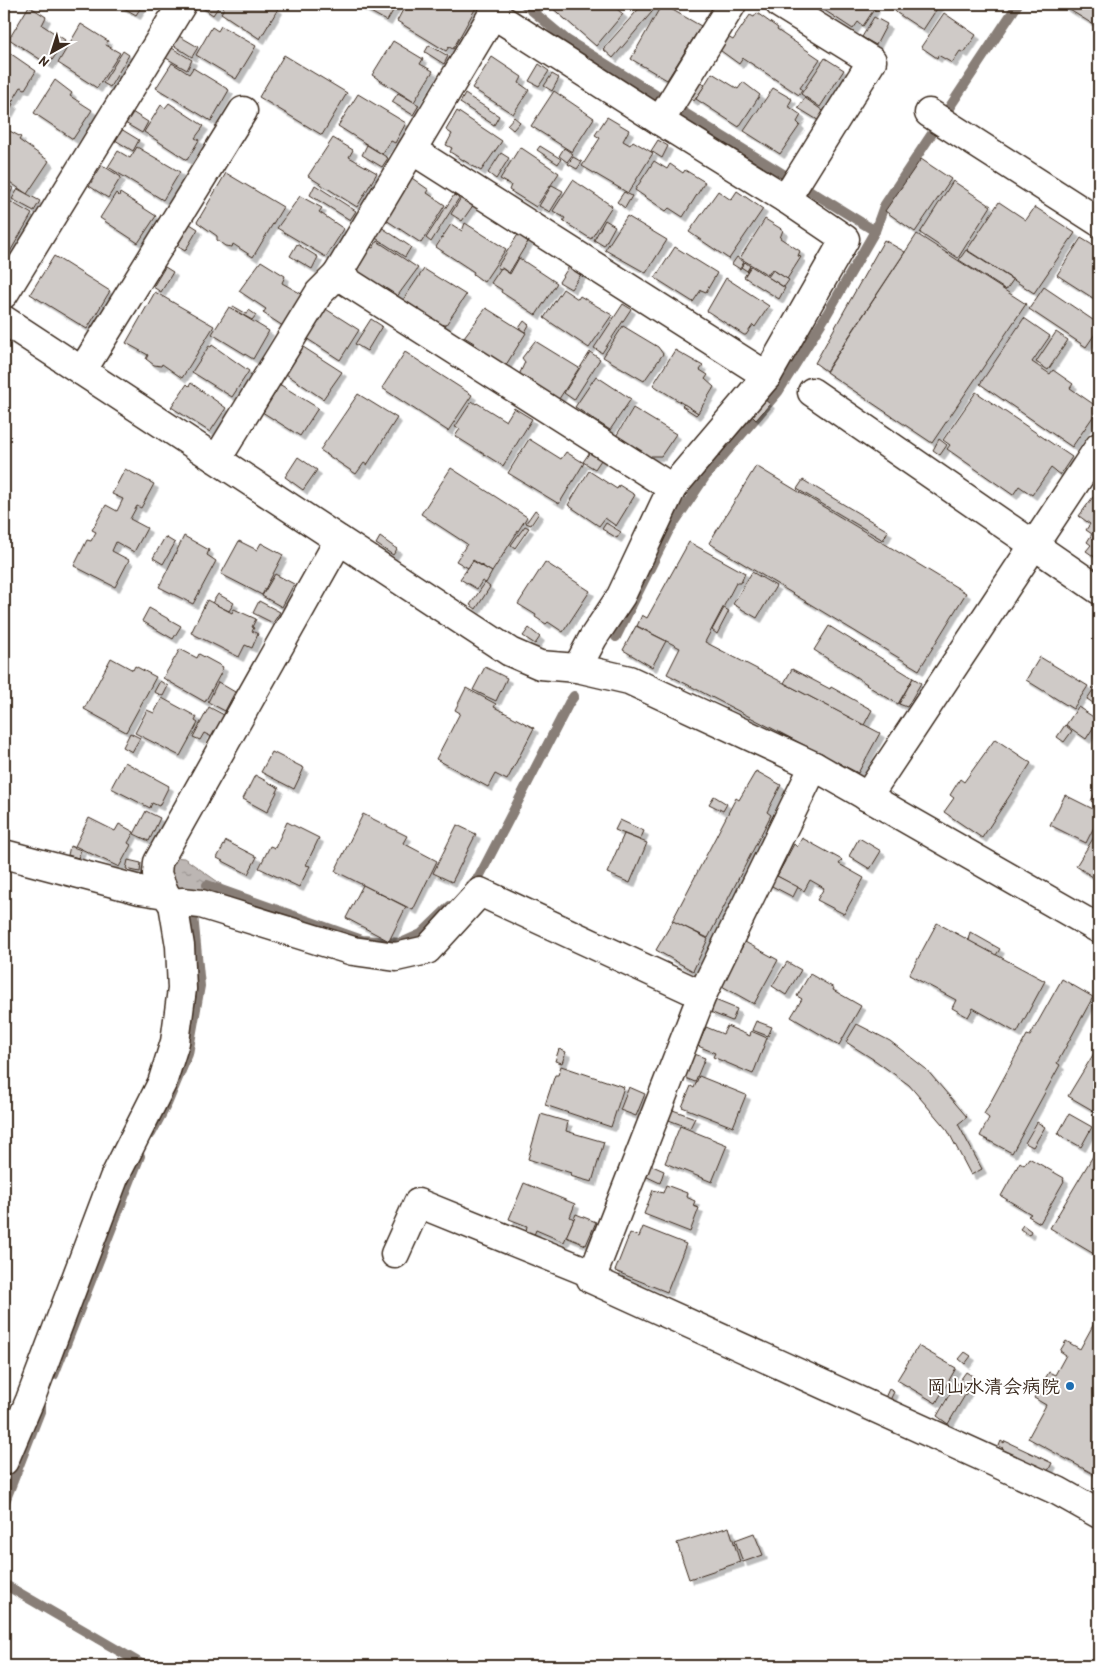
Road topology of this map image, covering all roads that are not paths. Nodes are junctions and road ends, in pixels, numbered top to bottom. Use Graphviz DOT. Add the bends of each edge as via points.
graph roads {
  1 [pos="182,4"];
  2 [pos="730,4"];
  3 [pos="780,4"];
  4 [pos="667,109"];
  5 [pos="242,111"];
  6 [pos="936,118"];
  7 [pos="412,150"];
  8 [pos="793,188"];
  9 [pos="1099,222"];
  10 [pos="337,275"];
  11 [pos="4,294"];
  12 [pos="4,320"];
  13 [pos="82,371"];
  14 [pos="767,376"];
  15 [pos="812,392"];
  16 [pos="1099,447"];
  17 [pos="217,459"];
  18 [pos="672,488"];
  19 [pos="339,540"];
  20 [pos="1034,546"];
  21 [pos="1099,590"];
  22 [pos="577,668"];
  23 [pos="814,766"];
  24 [pos="867,797"];
  25 [pos="4,854"];
  26 [pos="173,894"];
  27 [pos="1099,929"];
  28 [pos="702,995"];
  29 [pos="394,1254"];
  30 [pos="593,1274"];
  31 [pos="4,1461"];
  32 [pos="1099,1514"];
  1 -- 11 [label="street"];
  2 -- 4 [label="street"];
  3 -- 8 [label="street" via="872,61"];
  4 -- 7 [label="street" via="494,14"];
  4 -- 8 [label="street"];
  5 -- 13 [label="street"];
  6 -- 9 [label="street"];
  7 -- 10 [label="street"];
  7 -- 14 [label="street"];
  8 -- 14 [label="street" via="845,239"];
  10 -- 17 [label="street" via="319,293"];
  10 -- 18 [label="street"];
  12 -- 13 [label="street"];
  13 -- 17 [label="street"];
  14 -- 18 [label="street"];
  15 -- 20 [label="street"];
  16 -- 20 [label="street"];
  17 -- 19 [label="street"];
  18 -- 22 [label="street" via="620,596"];
  19 -- 22 [label="street" via="510,652 540,665"];
  19 -- 26 [label="street" via="158,862"];
  20 -- 21 [label="street"];
  20 -- 24 [label="street"];
  22 -- 23 [label="street" via="629,680"];
  23 -- 24 [label="street"];
  23 -- 28 [label="street"];
  24 -- 27 [label="street"];
  25 -- 26 [label="street" via="140,890"];
  26 -- 28 [label="street" via="353,951 396,957 427,950 480,892"];
  26 -- 31 [label="street" via="182,990 175,1042 162,1083 114,1178"];
  28 -- 30 [label="street"];
  29 -- 30 [label="street" via="418,1203"];
  30 -- 32 [label="street" via="591,1279 1058,1491"];
}
